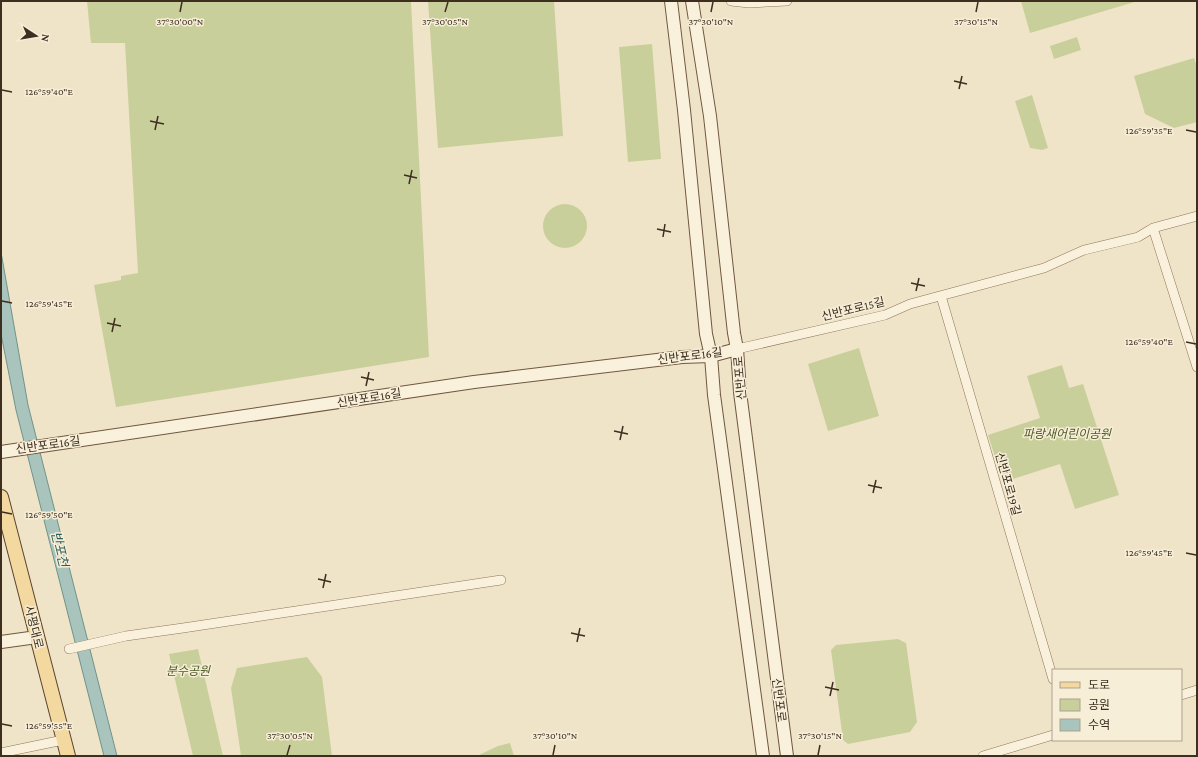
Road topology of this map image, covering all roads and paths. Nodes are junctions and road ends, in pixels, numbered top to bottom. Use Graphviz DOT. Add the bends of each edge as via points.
graph roads {
  1 [pos="671,1"];
  2 [pos="692,1"];
  3 [pos="731,1"];
  4 [pos="786,1"];
  5 [pos="1197,216"];
  6 [pos="1153,228"];
  7 [pos="941,296"];
  8 [pos="737,349"];
  9 [pos="711,356"];
  10 [pos="1197,367"];
  11 [pos="1,452"];
  12 [pos="1,497"];
  13 [pos="6,534"];
  14 [pos="501,580"];
  15 [pos="37,637"];
  16 [pos="1,642"];
  17 [pos="69,649"];
  18 [pos="1052,676"];
  19 [pos="1197,690"];
  20 [pos="1182,695"];
  21 [pos="1052,735"];
  22 [pos="63,740"];
  23 [pos="1,753"];
  24 [pos="68,756"];
  25 [pos="763,756"];
  26 [pos="787,756"];
  27 [pos="983,756"];
  1 -- 9 [label="main road, 신반포로" via="706,334"];
  2 -- 8 [label="main road, 신반포로" via="710,116"];
  3 -- 4 [label="street"];
  5 -- 6 [label="street, 신반포로15길"];
  6 -- 7 [label="street, 신반포로15길" via="1138,237 1084,250 1044,268"];
  6 -- 10 [label="street"];
  7 -- 8 [label="street, 신반포로15길" via="910,304 885,315"];
  7 -- 18 [label="street, 신반포로19길"];
  8 -- 9 [label="main road, 신반포로16길"];
  8 -- 26 [label="main road, 신반포로" via="742,408"];
  9 -- 11 [label="main road, 신반포로16길" via="682,357 474,382"];
  9 -- 25 [label="main road, 신반포로" via="715,403"];
  12 -- 13 [label="main road, 사평대로"];
  13 -- 15 [label="main road, 사평대로"];
  14 -- 17 [label="street" via="121,636"];
  15 -- 16 [label="main road"];
  15 -- 22 [label="main road, 사평대로"];
  19 -- 20 [label="street"];
  21 -- 27 [label="street"];
  22 -- 23 [label="street"];
  22 -- 24 [label="main road, 사평대로"];
}
